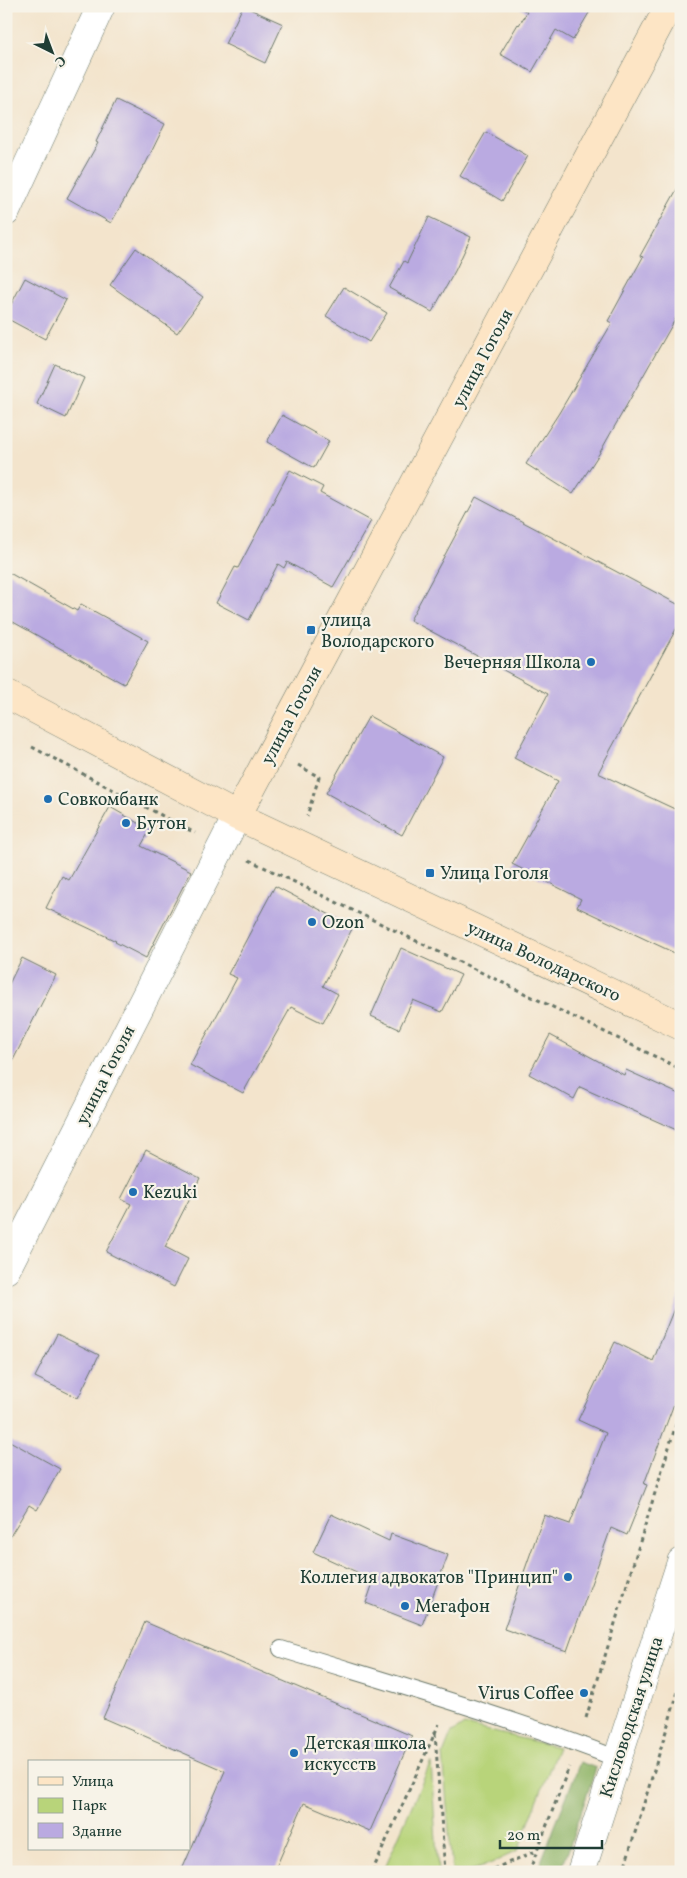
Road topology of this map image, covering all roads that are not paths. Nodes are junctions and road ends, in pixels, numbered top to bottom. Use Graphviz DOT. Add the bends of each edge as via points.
graph roads {
  1 [pos="102,6"];
  2 [pos="669,6"];
  3 [pos="6,212"];
  4 [pos="6,694"];
  5 [pos="237,816"];
  6 [pos="681,1026"];
  7 [pos="6,1270"];
  8 [pos="681,1562"];
  9 [pos="281,1649"];
  10 [pos="618,1759"];
  11 [pos="581,1872"];
  1 -- 3 [label="street"];
  2 -- 5 [label="street, улица Гоголя"];
  4 -- 5 [label="street, улица Володарского"];
  5 -- 6 [label="street, улица Володарского"];
  5 -- 7 [label="street, улица Гоголя"];
  8 -- 10 [label="street, Кисловодская улица"];
  9 -- 10 [label="lane" via="450,1701"];
  10 -- 11 [label="street, Кисловодская улица"];
}
